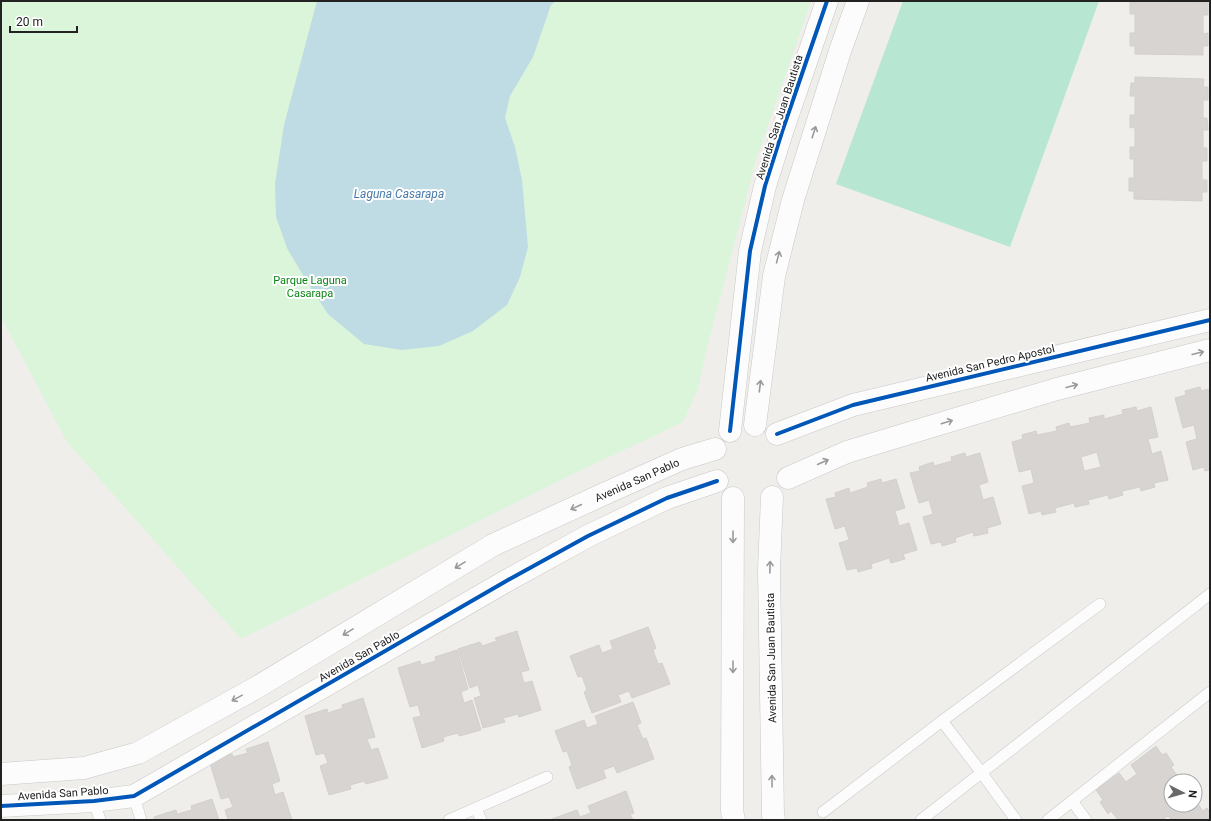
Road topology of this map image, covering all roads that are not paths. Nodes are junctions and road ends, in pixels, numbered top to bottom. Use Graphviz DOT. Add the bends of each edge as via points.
graph roads {
  1 [pos="827,1"];
  2 [pos="858,1"];
  3 [pos="1210,320"];
  4 [pos="1210,350"];
  5 [pos="754,425"];
  6 [pos="730,431"];
  7 [pos="785,446"];
  8 [pos="715,449"];
  9 [pos="788,478"];
  10 [pos="717,481"];
  11 [pos="772,497"];
  12 [pos="733,498"];
  13 [pos="1210,594"];
  14 [pos="1100,604"];
  15 [pos="1210,692"];
  16 [pos="942,721"];
  17 [pos="84,768"];
  18 [pos="981,772"];
  19 [pos="1,774"];
  20 [pos="547,777"];
  21 [pos="134,796"];
  22 [pos="1072,801"];
  23 [pos="1,806"];
  24 [pos="476,808"];
  25 [pos="97,811"];
  26 [pos="823,812"];
  27 [pos="141,820"];
  28 [pos="449,820"];
  29 [pos="481,820"];
  30 [pos="734,820"];
  31 [pos="774,820"];
  32 [pos="921,820"];
  33 [pos="1016,820"];
  34 [pos="1048,820"];
  35 [pos="1086,820"];
  1 -- 6 [label="street, Avenida San Juan Bautista" via="765,186 752,244"];
  5 -- 2 [label="street, one-way" via="774,276 793,200"];
  3 -- 7 [label="street, Avenida San Pedro Apostol" via="853,405"];
  9 -- 4 [label="street, one-way" via="847,452 931,426 1057,389"];
  5 -- 6 [label="street"];
  5 -- 7 [label="street" via="767,427"];
  6 -- 8 [label="street"];
  7 -- 9 [label="street" via="790,466"];
  8 -- 10 [label="street" via="713,471"];
  8 -- 17 [label="street, Avenida San Pablo, one-way" via="682,460 493,545 254,689 138,753"];
  9 -- 11 [label="street"];
  10 -- 12 [label="street"];
  10 -- 21 [label="street, Avenida San Pablo" via="667,498 568,547"];
  11 -- 12 [label="street" via="753,502"];
  31 -- 11 [label="street, Avenida San Juan Bautista, one-way" via="770,570"];
  12 -- 30 [label="street, one-way"];
  13 -- 18 [label="lane"];
  14 -- 16 [label="lane"];
  15 -- 22 [label="lane"];
  16 -- 18 [label="lane"];
  16 -- 26 [label="lane"];
  17 -- 19 [label="street, Avenida San Pablo"];
  17 -- 25 [label="street"];
  18 -- 32 [label="lane"];
  18 -- 33 [label="lane"];
  20 -- 24 [label="lane"];
  21 -- 25 [label="street, Avenida San Pablo"];
  21 -- 27 [label="lane"];
  22 -- 34 [label="lane"];
  22 -- 35 [label="lane"];
  23 -- 25 [label="street, Avenida San Pablo"];
  24 -- 28 [label="lane"];
  24 -- 29 [label="lane"];
}
